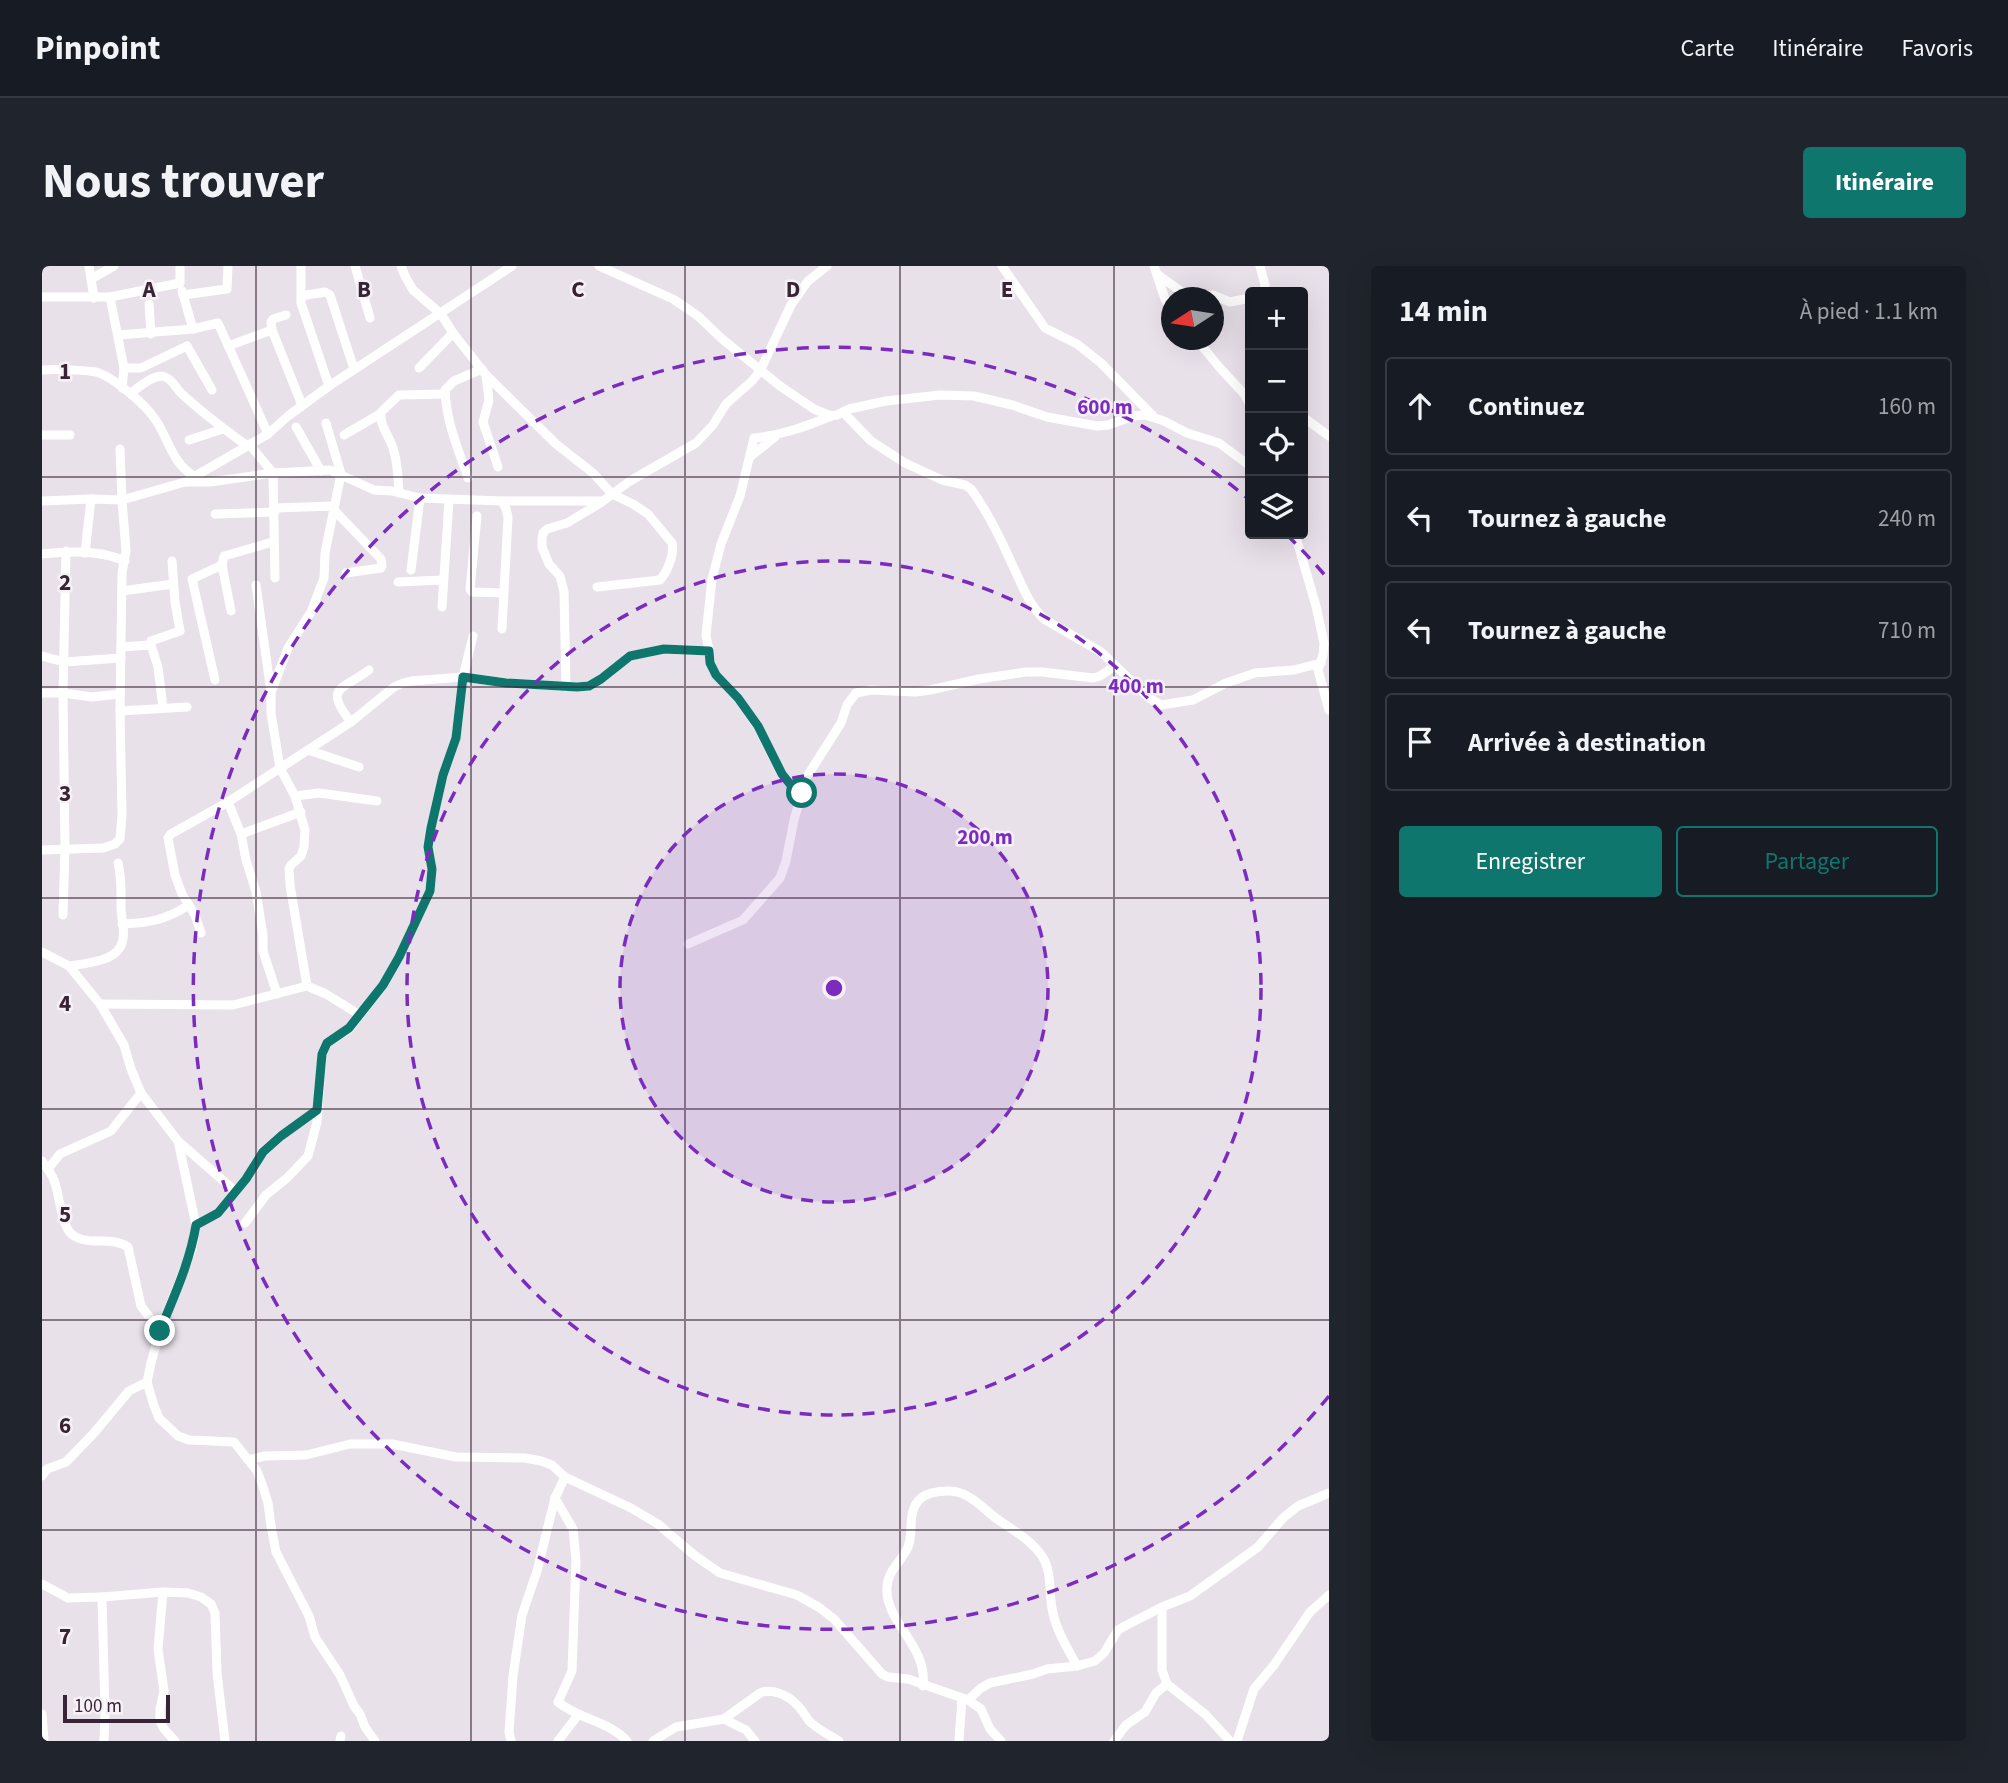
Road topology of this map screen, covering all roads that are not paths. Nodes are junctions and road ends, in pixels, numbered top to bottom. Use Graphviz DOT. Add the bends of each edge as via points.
graph roads {
  1 [pos="89,266"];
  2 [pos="114,266"];
  3 [pos="180,266"];
  4 [pos="228,266"];
  5 [pos="301,266"];
  6 [pos="355,266"];
  7 [pos="401,266"];
  8 [pos="512,266"];
  9 [pos="599,266"];
  10 [pos="1002,266"];
  11 [pos="1260,266"];
  12 [pos="820,268"];
  13 [pos="1156,271"];
  14 [pos="91,279"];
  15 [pos="180,283"];
  16 [pos="1265,287"];
  17 [pos="183,295"];
  18 [pos="42,296"];
  19 [pos="301,296"];
  20 [pos="110,297"];
  21 [pos="94,298"];
  22 [pos="1245,299"];
  23 [pos="149,303"];
  24 [pos="441,314"];
  25 [pos="286,315"];
  26 [pos="370,318"];
  27 [pos="193,329"];
  28 [pos="272,330"];
  29 [pos="453,333"];
  30 [pos="151,334"];
  31 [pos="118,335"];
  32 [pos="228,346"];
  33 [pos="1205,350"];
  34 [pos="124,368"];
  35 [pos="419,368"];
  36 [pos="354,369"];
  37 [pos="42,370"];
  38 [pos="760,371"];
  39 [pos="484,372"];
  40 [pos="329,386"];
  41 [pos="126,390"];
  42 [pos="212,390"];
  43 [pos="445,394"];
  44 [pos="1245,395"];
  45 [pos="302,405"];
  46 [pos="843,412"];
  47 [pos="380,414"];
  48 [pos="831,416"];
  49 [pos="1154,417"];
  50 [pos="1308,421"];
  51 [pos="326,423"];
  52 [pos="296,427"];
  53 [pos="223,429"];
  54 [pos="268,434"];
  55 [pos="42,435"];
  56 [pos="70,435"];
  57 [pos="344,435"];
  58 [pos="1329,436"];
  59 [pos="189,440"];
  60 [pos="248,444"];
  61 [pos="120,449"];
  62 [pos="1245,462"];
  63 [pos="498,467"];
  64 [pos="321,471"];
  65 [pos="273,473"];
  66 [pos="341,474"];
  67 [pos="194,475"];
  68 [pos="468,478"];
  69 [pos="185,482"];
  70 [pos="399,493"];
  71 [pos="612,494"];
  72 [pos="420,498"];
  73 [pos="92,499"];
  74 [pos="122,500"];
  75 [pos="449,500"];
  76 [pos="42,501"];
  77 [pos="502,501"];
  78 [pos="603,501"];
  79 [pos="334,508"];
  80 [pos="275,510"];
  81 [pos="215,514"];
  82 [pos="477,516"];
  83 [pos="1296,539"];
  84 [pos="273,542"];
  85 [pos="66,551"];
  86 [pos="85,553"];
  87 [pos="42,554"];
  88 [pos="125,561"];
  89 [pos="172,561"];
  90 [pos="222,565"];
  91 [pos="411,570"];
  92 [pos="346,573"];
  93 [pos="275,578"];
  94 [pos="443,580"];
  95 [pos="398,582"];
  96 [pos="173,584"];
  97 [pos="256,586"];
  98 [pos="597,587"];
  99 [pos="122,591"];
  100 [pos="503,593"];
  101 [pos="442,607"];
  102 [pos="231,611"];
  103 [pos="502,629"];
  104 [pos="473,636"];
  105 [pos="151,645"];
  106 [pos="121,647"];
  107 [pos="709,651"];
  108 [pos="42,656"];
  109 [pos="121,658"];
  110 [pos="64,662"];
  111 [pos="1115,666"];
  112 [pos="1323,667"];
  113 [pos="369,670"];
  114 [pos="463,677"];
  115 [pos="215,680"];
  116 [pos="566,687"];
  117 [pos="271,692"];
  118 [pos="42,693"];
  119 [pos="63,693"];
  120 [pos="120,694"];
  121 [pos="187,707"];
  122 [pos="163,708"];
  123 [pos="1329,710"];
  124 [pos="120,711"];
  125 [pos="351,722"];
  126 [pos="308,750"];
  127 [pos="359,767"];
  128 [pos="280,768"];
  129 [pos="802,793"];
  130 [pos="295,796"];
  131 [pos="377,801"];
  132 [pos="228,802"];
  133 [pos="301,812"];
  134 [pos="241,834"];
  135 [pos="65,849"];
  136 [pos="42,850"];
  137 [pos="118,863"];
  138 [pos="189,905"];
  139 [pos="63,915"];
  140 [pos="122,925"];
  141 [pos="201,933"];
  142 [pos="688,944"];
  143 [pos="42,952"];
  144 [pos="69,966"];
  145 [pos="307,986"];
  146 [pos="277,994"];
  147 [pos="100,1004"];
  148 [pos="360,1015"];
  149 [pos="141,1093"];
  150 [pos="317,1110"];
  151 [pos="178,1141"];
  152 [pos="45,1165"];
  153 [pos="235,1191"];
  154 [pos="245,1223"];
  155 [pos="196,1225"];
  156 [pos="160,1331"];
  157 [pos="148,1382"];
  158 [pos="248,1460"];
  159 [pos="44,1471"];
  160 [pos="565,1477"];
  161 [pos="1329,1493"];
  162 [pos="555,1498"];
  163 [pos="42,1584"];
  164 [pos="163,1592"];
  165 [pos="1329,1595"];
  166 [pos="102,1597"];
  167 [pos="1162,1607"];
  168 [pos="1077,1666"];
  169 [pos="1167,1684"];
  170 [pos="923,1686"];
  171 [pos="965,1699"];
  172 [pos="42,1714"];
  173 [pos="578,1715"];
  174 [pos="724,1719"];
  175 [pos="44,1741"];
  176 [pos="104,1741"];
  177 [pos="175,1741"];
  178 [pos="225,1741"];
  179 [pos="375,1741"];
  180 [pos="511,1741"];
  181 [pos="558,1741"];
  182 [pos="627,1741"];
  183 [pos="653,1741"];
  184 [pos="755,1741"];
  185 [pos="839,1741"];
  186 [pos="959,1741"];
  187 [pos="1001,1741"];
  188 [pos="1114,1741"];
  189 [pos="1230,1741"];
  190 [pos="1237,1741"];
  1 -- 14 [label="street"];
  2 -- 14 [label="street"];
  3 -- 15 [label="street"];
  4 -- 17 [label="street" via="227,289"];
  5 -- 19 [label="street"];
  6 -- 26 [label="street"];
  7 -- 24 [label="street" via="413,290"];
  8 -- 24 [label="street"];
  9 -- 38 [label="street" via="673,299"];
  10 -- 49 [label="street" via="1045,328 1101,363"];
  11 -- 16 [label="street"];
  12 -- 38 [label="street" via="791,305"];
  13 -- 22 [label="street" via="1186,295 1213,295 1230,302"];
  14 -- 21 [label="street"];
  15 -- 17 [label="street"];
  15 -- 20 [label="street"];
  17 -- 27 [label="street"];
  18 -- 21 [label="street"];
  19 -- 36 [label="street" via="330,295"];
  19 -- 40 [label="street"];
  20 -- 21 [label="street"];
  20 -- 31 [label="street"];
  23 -- 30 [label="street"];
  24 -- 29 [label="street"];
  24 -- 36 [label="street"];
  25 -- 28 [label="street" via="273,319"];
  27 -- 30 [label="street"];
  27 -- 32 [label="street" via="217,322"];
  28 -- 32 [label="street"];
  28 -- 45 [label="street"];
  29 -- 35 [label="street"];
  29 -- 39 [label="street"];
  30 -- 31 [label="street"];
  31 -- 34 [label="street"];
  32 -- 54 [label="street"];
  33 -- 44 [label="street"];
  34 -- 41 [label="street"];
  34 -- 42 [label="street" via="141,368 187,346"];
  36 -- 40 [label="street"];
  37 -- 41 [label="street" via="94,372"];
  38 -- 48 [label="street"];
  38 -- 71 [label="street" via="696,443"];
  39 -- 43 [label="street" via="454,382"];
  39 -- 63 [label="street" via="489,400 483,422"];
  39 -- 71 [label="street"];
  40 -- 45 [label="street"];
  41 -- 53 [label="street" via="166,377"];
  41 -- 67 [label="street" via="155,418 181,467"];
  43 -- 47 [label="street" via="399,395"];
  43 -- 68 [label="street"];
  45 -- 54 [label="street"];
  46 -- 48 [label="street"];
  46 -- 49 [label="street" via="940,395 974,396 1097,426 1134,416"];
  46 -- 111 [label="street" via="871,441 905,463 971,488 1037,612 1101,652"];
  47 -- 57 [label="street"];
  47 -- 70 [label="street" via="393,449"];
  48 -- 107 [label="street" via="804,428 754,438 712,579 706,635"];
  49 -- 62 [label="street" via="1219,443"];
  50 -- 58 [label="street"];
  51 -- 66 [label="street"];
  52 -- 64 [label="street"];
  53 -- 59 [label="street"];
  53 -- 60 [label="street"];
  54 -- 60 [label="street"];
  55 -- 56 [label="street"];
  60 -- 65 [label="street"];
  60 -- 67 [label="street"];
  61 -- 74 [label="street"];
  64 -- 65 [label="street"];
  64 -- 66 [label="street"];
  65 -- 69 [label="street"];
  65 -- 80 [label="street"];
  66 -- 70 [label="street" via="374,490"];
  66 -- 79 [label="street"];
  67 -- 69 [label="street"];
  69 -- 74 [label="street"];
  70 -- 72 [label="street"];
  71 -- 78 [label="street"];
  71 -- 98 [label="street" via="648,514 674,548 660,580"];
  72 -- 75 [label="street"];
  72 -- 91 [label="street"];
  73 -- 74 [label="street"];
  73 -- 76 [label="street"];
  73 -- 86 [label="street"];
  74 -- 88 [label="street"];
  75 -- 77 [label="street"];
  75 -- 94 [label="street"];
  77 -- 78 [label="street"];
  77 -- 100 [label="street" via="508,517"];
  78 -- 116 [label="street" via="543,533 542,547 564,592"];
  79 -- 80 [label="street"];
  79 -- 92 [label="street" via="381,559 381,568"];
  79 -- 117 [label="street" via="324,578"];
  80 -- 81 [label="street"];
  80 -- 84 [label="street"];
  82 -- 100 [label="street" via="470,589"];
  83 -- 112 [label="street" via="1324,643"];
  84 -- 90 [label="street" via="226,554"];
  84 -- 93 [label="street"];
  85 -- 86 [label="street"];
  85 -- 87 [label="street"];
  85 -- 110 [label="street"];
  86 -- 88 [label="street"];
  88 -- 99 [label="street"];
  89 -- 96 [label="street"];
  90 -- 102 [label="street"];
  90 -- 115 [label="street" via="192,579"];
  94 -- 95 [label="street"];
  94 -- 101 [label="street"];
  96 -- 99 [label="street"];
  96 -- 105 [label="street" via="180,631 155,638"];
  97 -- 117 [label="street"];
  99 -- 106 [label="street"];
  100 -- 103 [label="street"];
  104 -- 114 [label="street"];
  105 -- 106 [label="street"];
  105 -- 122 [label="street"];
  106 -- 109 [label="street"];
  107 -- 116 [label="street" via="664,649 630,656 589,686"];
  107 -- 129 [label="street" via="716,675 758,726 782,774"];
  108 -- 110 [label="street"];
  109 -- 110 [label="street"];
  109 -- 120 [label="street"];
  110 -- 119 [label="street"];
  111 -- 112 [label="street" via="1160,705 1193,699 1255,673"];
  111 -- 129 [label="street" via="1093,678 1026,672 916,692 856,693 806,778"];
  112 -- 123 [label="street"];
  113 -- 125 [label="street" via="337,693"];
  114 -- 116 [label="street"];
  114 -- 125 [label="street" via="403,683"];
  114 -- 148 [label="street" via="456,738 428,847 430,891 394,966"];
  117 -- 128 [label="street"];
  118 -- 119 [label="street"];
  119 -- 120 [label="street"];
  119 -- 135 [label="street"];
  120 -- 124 [label="street"];
  121 -- 122 [label="street"];
  122 -- 124 [label="street"];
  124 -- 135 [label="street" via="120,839 103,848"];
  125 -- 126 [label="street"];
  126 -- 127 [label="street"];
  126 -- 128 [label="street"];
  128 -- 130 [label="street"];
  128 -- 132 [label="street"];
  129 -- 142 [label="street" via="780,878 743,920"];
  130 -- 131 [label="street" via="319,793"];
  130 -- 133 [label="street"];
  132 -- 134 [label="street"];
  132 -- 138 [label="street" via="168,838 175,875"];
  133 -- 134 [label="street"];
  133 -- 145 [label="street" via="304,847 289,869"];
  134 -- 146 [label="street" via="256,892 263,951"];
  135 -- 136 [label="street"];
  135 -- 139 [label="street"];
  137 -- 140 [label="street"];
  138 -- 140 [label="street" via="171,917"];
  138 -- 141 [label="street"];
  140 -- 144 [label="street" via="124,938 117,953"];
  143 -- 144 [label="street"];
  144 -- 147 [label="street"];
  145 -- 146 [label="street"];
  145 -- 148 [label="street"];
  146 -- 147 [label="street" via="233,1005"];
  147 -- 149 [label="street" via="124,1045"];
  148 -- 150 [label="street" via="327,1043 322,1054"];
  149 -- 151 [label="street"];
  149 -- 152 [label="street" via="111,1131"];
  150 -- 153 [label="street" via="263,1152"];
  150 -- 154 [label="street" via="308,1156 266,1195"];
  151 -- 153 [label="street"];
  151 -- 155 [label="street"];
  152 -- 156 [label="street" via="53,1176 71,1235 128,1247 141,1306"];
  153 -- 155 [label="street" via="218,1213"];
  155 -- 156 [label="street" via="192,1249"];
  156 -- 157 [label="street"];
  157 -- 158 [label="street" via="159,1419 169,1429 189,1440 234,1442"];
  157 -- 159 [label="street" via="130,1391 66,1462"];
  158 -- 160 [label="street" via="306,1455 350,1444 392,1444 456,1457 525,1458 552,1465"];
  158 -- 179 [label="street" via="257,1471 268,1503 276,1552 315,1637"];
  160 -- 162 [label="street"];
  160 -- 170 [label="street" via="659,1524 720,1573 797,1595 820,1608 881,1674"];
  161 -- 167 [label="street" via="1298,1506 1258,1546 1189,1596"];
  162 -- 173 [label="street" via="573,1529 576,1560 572,1671 558,1702"];
  162 -- 180 [label="street" via="522,1615 513,1676"];
  163 -- 166 [label="street" via="68,1598"];
  164 -- 166 [label="street"];
  164 -- 177 [label="street" via="158,1648 164,1691 160,1721"];
  164 -- 178 [label="street" via="188,1593 211,1604"];
  165 -- 190 [label="street" via="1310,1612 1254,1689"];
  166 -- 176 [label="street"];
  167 -- 168 [label="street" via="1118,1630 1095,1661"];
  167 -- 169 [label="street" via="1162,1670"];
  168 -- 170 [label="street" via="1053,1614 1044,1558 1019,1532 962,1493 950,1491 919,1499 912,1513 908,1548 889,1577 886,1591 923,1667"];
  168 -- 171 [label="street" via="990,1683"];
  169 -- 188 [label="street"];
  169 -- 189 [label="street"];
  170 -- 171 [label="street"];
  171 -- 186 [label="street"];
  171 -- 187 [label="street" via="981,1709"];
  172 -- 175 [label="street"];
  173 -- 181 [label="street"];
  173 -- 182 [label="street" via="610,1728"];
  174 -- 183 [label="street" via="677,1727"];
  174 -- 184 [label="street" via="746,1730"];
  174 -- 185 [label="street" via="765,1690 771,1691 788,1697 813,1724"];
}
